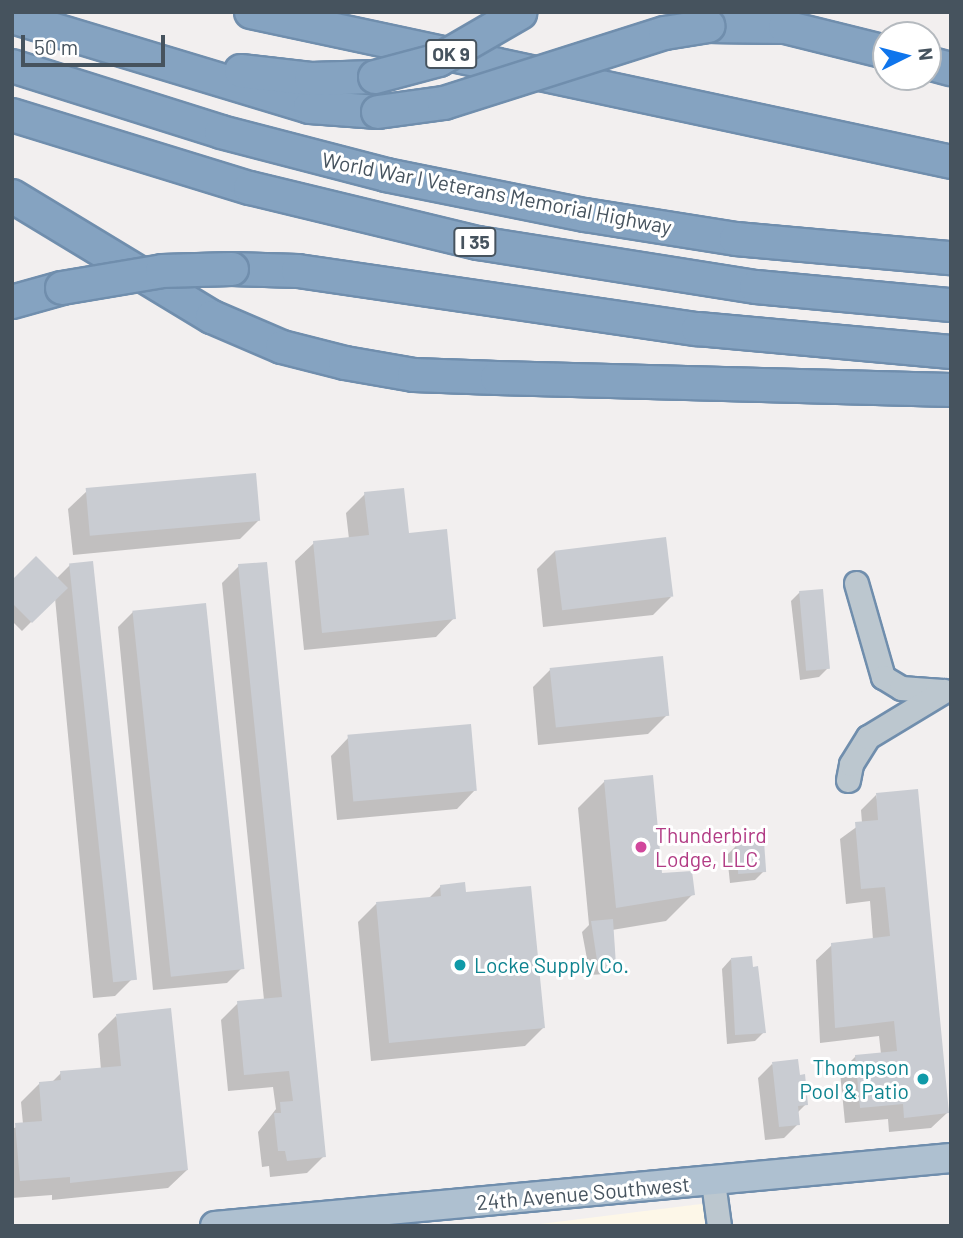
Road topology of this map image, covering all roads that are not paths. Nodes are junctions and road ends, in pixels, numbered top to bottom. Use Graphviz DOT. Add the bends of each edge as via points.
graph roads {
  1 [pos="251,12"];
  2 [pos="521,13"];
  3 [pos="12,17"];
  4 [pos="48,28"];
  5 [pos="872,49"];
  6 [pos="12,66"];
  7 [pos="12,115"];
  8 [pos="951,162"];
  9 [pos="12,196"];
  10 [pos="951,257"];
  11 [pos="12,302"];
  12 [pos="951,304"];
  13 [pos="951,352"];
  14 [pos="951,390"];
  15 [pos="856,583"];
  16 [pos="946,691"];
  17 [pos="848,780"];
  18 [pos="951,1158"];
  19 [pos="713,1182"];
  20 [pos="215,1226"];
  21 [pos="719,1226"];
  1 -- 8 [label="highway"];
  2 -- 4 [label="highway, OK 9, bridge" via="439,60 375,77 311,79 253,73"];
  3 -- 4 [label="highway, OK 9"];
  4 -- 5 [label="highway, bridge" via="310,107 378,112 444,103 665,33 708,26 785,27"];
  6 -- 10 [label="highway, World War I Veterans Memorial Highway / I 35" via="222,132 399,178 736,239"];
  7 -- 12 [label="highway, I 35" via="250,188 478,243 756,287"];
  9 -- 14 [label="highway" via="212,317 282,347 345,363 414,375 497,379"];
  11 -- 13 [label="highway, bridge" via="62,288 162,271 298,271 698,330"];
  15 -- 16 [label="street" via="883,677 901,688"];
  16 -- 17 [label="street" via="868,737 851,764"];
  18 -- 19 [label="main road, 24th Avenue Southwest"];
  19 -- 20 [label="main road, 24th Avenue Southwest"];
  19 -- 21 [label="street"];
}
